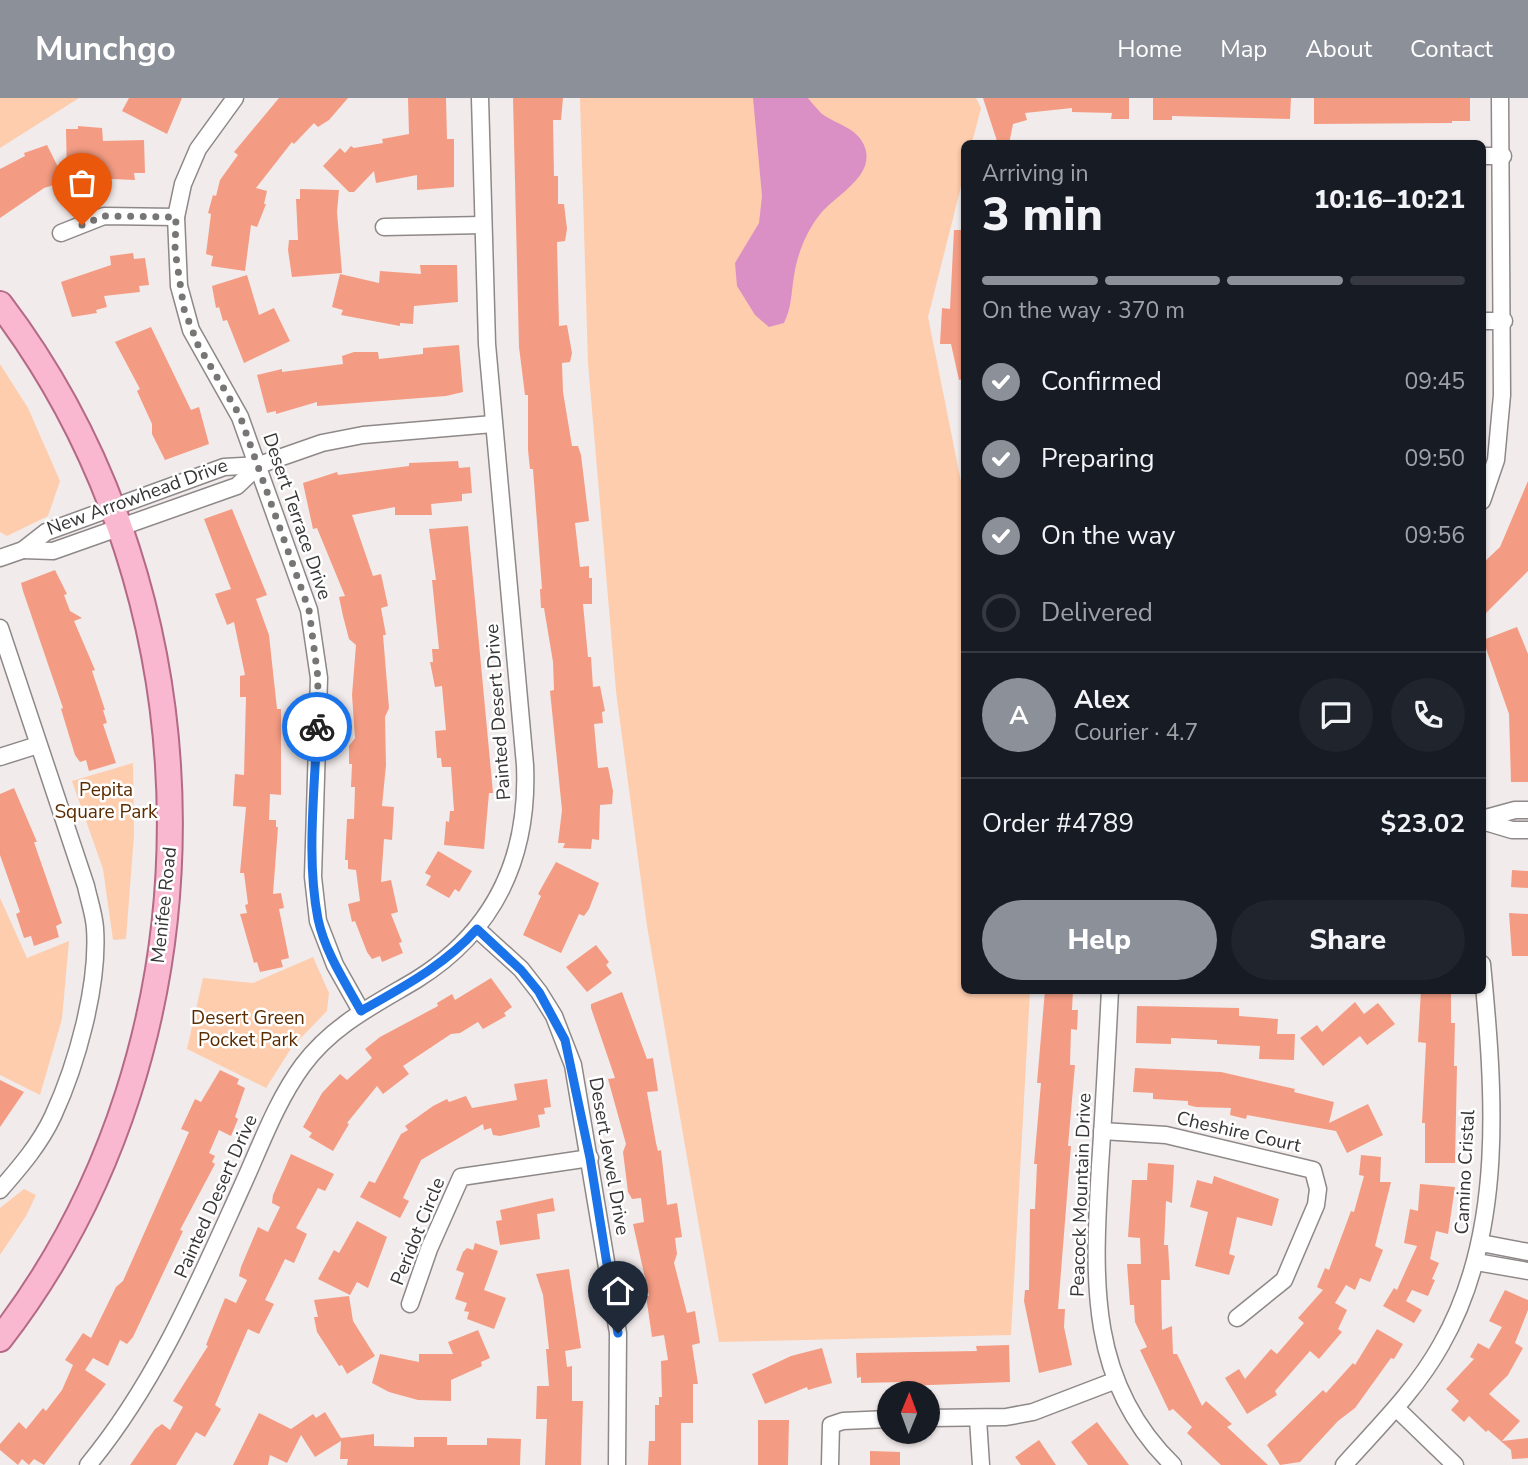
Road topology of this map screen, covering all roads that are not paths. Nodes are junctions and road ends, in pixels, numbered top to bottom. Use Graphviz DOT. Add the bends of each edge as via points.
graph roads {
  1 [pos="235,98"];
  2 [pos="480,98"];
  3 [pos="1500,98"];
  4 [pos="1486,156"];
  5 [pos="1503,156"];
  6 [pos="176,217"];
  7 [pos="483,225"];
  8 [pos="384,227"];
  9 [pos="61,233"];
  10 [pos="0,304"];
  11 [pos="1486,321"];
  12 [pos="1503,321"];
  13 [pos="493,424"];
  14 [pos="259,465"];
  15 [pos="1486,489"];
  16 [pos="116,517"];
  17 [pos="0,558"];
  18 [pos="0,628"];
  19 [pos="38,745"];
  20 [pos="0,757"];
  21 [pos="1528,810"];
  22 [pos="1486,819"];
  23 [pos="1486,821"];
  24 [pos="1528,830"];
  25 [pos="477,929"];
  26 [pos="1110,994"];
  27 [pos="1484,994"];
  28 [pos="361,1011"];
  29 [pos="1102,1131"];
  30 [pos="590,1158"];
  31 [pos="0,1190"];
  32 [pos="1481,1243"];
  33 [pos="1528,1252"];
  34 [pos="1476,1262"];
  35 [pos="1528,1271"];
  36 [pos="410,1304"];
  37 [pos="1237,1318"];
  38 [pos="0,1339"];
  39 [pos="1114,1381"];
  40 [pos="1396,1408"];
  41 [pos="877,1419"];
  42 [pos="940,1419"];
  43 [pos="978,1419"];
  44 [pos="88,1465"];
  45 [pos="617,1465"];
  46 [pos="830,1465"];
  47 [pos="981,1465"];
  48 [pos="1173,1465"];
  49 [pos="1344,1465"];
  50 [pos="1455,1465"];
  1 -- 6 [label="street, Desert Terrace Drive" via="198,149"];
  2 -- 7 [label="street, Painted Desert Drive"];
  3 -- 5 [label="street"];
  4 -- 5 [label="street"];
  5 -- 12 [label="street"];
  6 -- 9 [label="street" via="104,216"];
  6 -- 14 [label="street, Desert Terrace Drive" via="175,250 184,309 198,345 240,416"];
  7 -- 8 [label="street"];
  7 -- 13 [label="street, Painted Desert Drive"];
  10 -- 16 [label="main road, Menifee Road" via="30,343 62,401"];
  11 -- 12 [label="street"];
  12 -- 15 [label="street" via="1500,430"];
  13 -- 14 [label="street, New Arrowhead Drive" via="363,435 322,443"];
  13 -- 25 [label="street, Painted Desert Drive" via="524,748 525,807 515,859"];
  14 -- 16 [label="street, New Arrowhead Drive" via="237,486"];
  14 -- 28 [label="street, Desert Terrace Drive" via="316,643 313,877 318,921 335,965"];
  16 -- 17 [label="street, New Arrowhead Drive" via="53,551 23,550"];
  16 -- 38 [label="main road, Menifee Road" via="154,640 171,780 169,885 152,1002 106,1153 46,1274"];
  18 -- 19 [label="street"];
  19 -- 20 [label="street"];
  19 -- 31 [label="street" via="86,886 95,926 94,964 82,1028 53,1117 29,1157"];
  21 -- 22 [label="street"];
  23 -- 24 [label="street"];
  25 -- 28 [label="street, Painted Desert Drive" via="432,969"];
  25 -- 30 [label="street, Desert Jewel Drive" via="521,970 554,1016 573,1065"];
  26 -- 29 [label="street, Peacock Mountain Drive"];
  27 -- 32 [label="street, Camino Cristal" via="1490,1090"];
  28 -- 44 [label="street, Painted Desert Drive" via="326,1038 289,1087 173,1334 144,1388"];
  29 -- 37 [label="street, Cheshire Court" via="1166,1135 1313,1170 1316,1205 1284,1280"];
  29 -- 39 [label="street, Peacock Mountain Drive" via="1095,1289"];
  30 -- 36 [label="street, Peridot Circle" via="461,1177"];
  30 -- 45 [label="street, Desert Jewel Drive" via="618,1333"];
  32 -- 33 [label="street"];
  32 -- 34 [label="street, Camino Cristal"];
  34 -- 35 [label="street"];
  34 -- 40 [label="street, Camino Cristal" via="1441,1346"];
  39 -- 43 [label="street" via="1033,1412"];
  39 -- 48 [label="street, Peacock Mountain Drive"];
  40 -- 49 [label="street, Camino Cristal"];
  40 -- 50 [label="street"];
  41 -- 46 [label="street" via="831,1425"];
  42 -- 43 [label="street"];
  43 -- 47 [label="street"];
}
